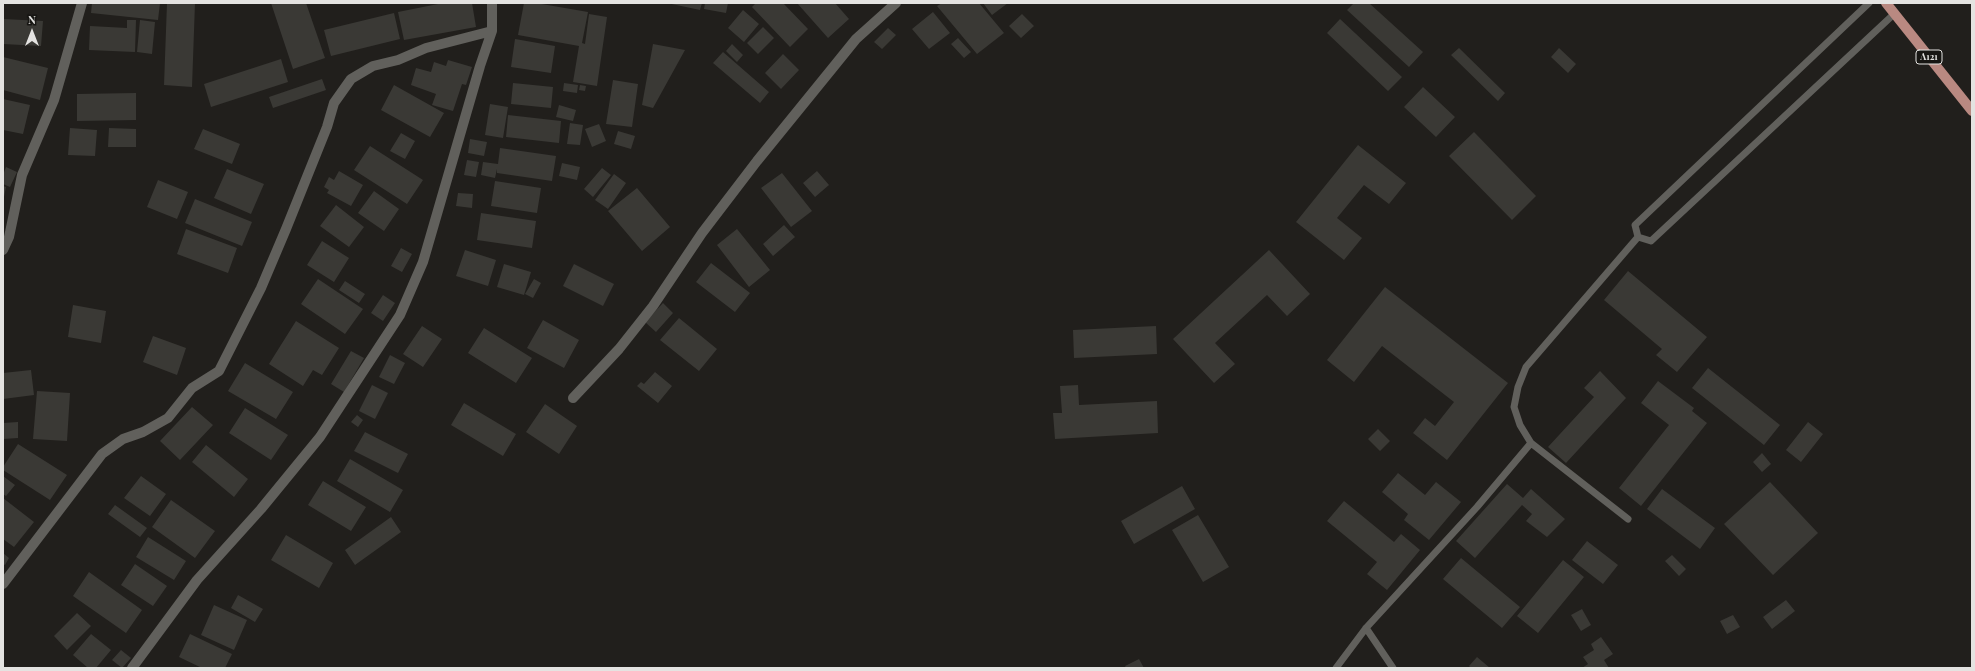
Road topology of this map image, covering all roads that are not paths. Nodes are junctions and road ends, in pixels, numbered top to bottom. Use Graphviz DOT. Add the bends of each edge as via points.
graph roads {
  1 [pos="82,3"];
  2 [pos="492,3"];
  3 [pos="896,3"];
  4 [pos="1869,3"];
  5 [pos="1886,3"];
  6 [pos="1894,14"];
  7 [pos="492,31"];
  8 [pos="1972,111"];
  9 [pos="1638,237"];
  10 [pos="3,250"];
  11 [pos="573,398"];
  12 [pos="1531,443"];
  13 [pos="1628,519"];
  14 [pos="3,584"];
  15 [pos="1366,628"];
  16 [pos="132,668"];
  17 [pos="1336,668"];
  18 [pos="1393,668"];
  1 -- 10 [label="street" via="54,100 22,175 9,237"];
  2 -- 7 [label="street"];
  3 -- 11 [label="street" via="856,40 835,65 702,233 653,306 619,349"];
  4 -- 9 [label="lane" via="1636,225"];
  5 -- 6 [label="main road, A121"];
  6 -- 8 [label="main road, A121"];
  6 -- 9 [label="lane" via="1651,241"];
  7 -- 14 [label="street" via="426,48 398,60 373,66 351,79 334,102 327,127 261,288 219,371 192,388 168,418 143,432 123,439 102,454"];
  7 -- 16 [label="street" via="423,262 400,314 320,437 261,509 197,580"];
  9 -- 12 [label="lane" via="1526,367 1514,407 1520,426"];
  12 -- 13 [label="lane"];
  12 -- 15 [label="lane" via="1477,507"];
  15 -- 17 [label="lane"];
  15 -- 18 [label="lane"];
}
